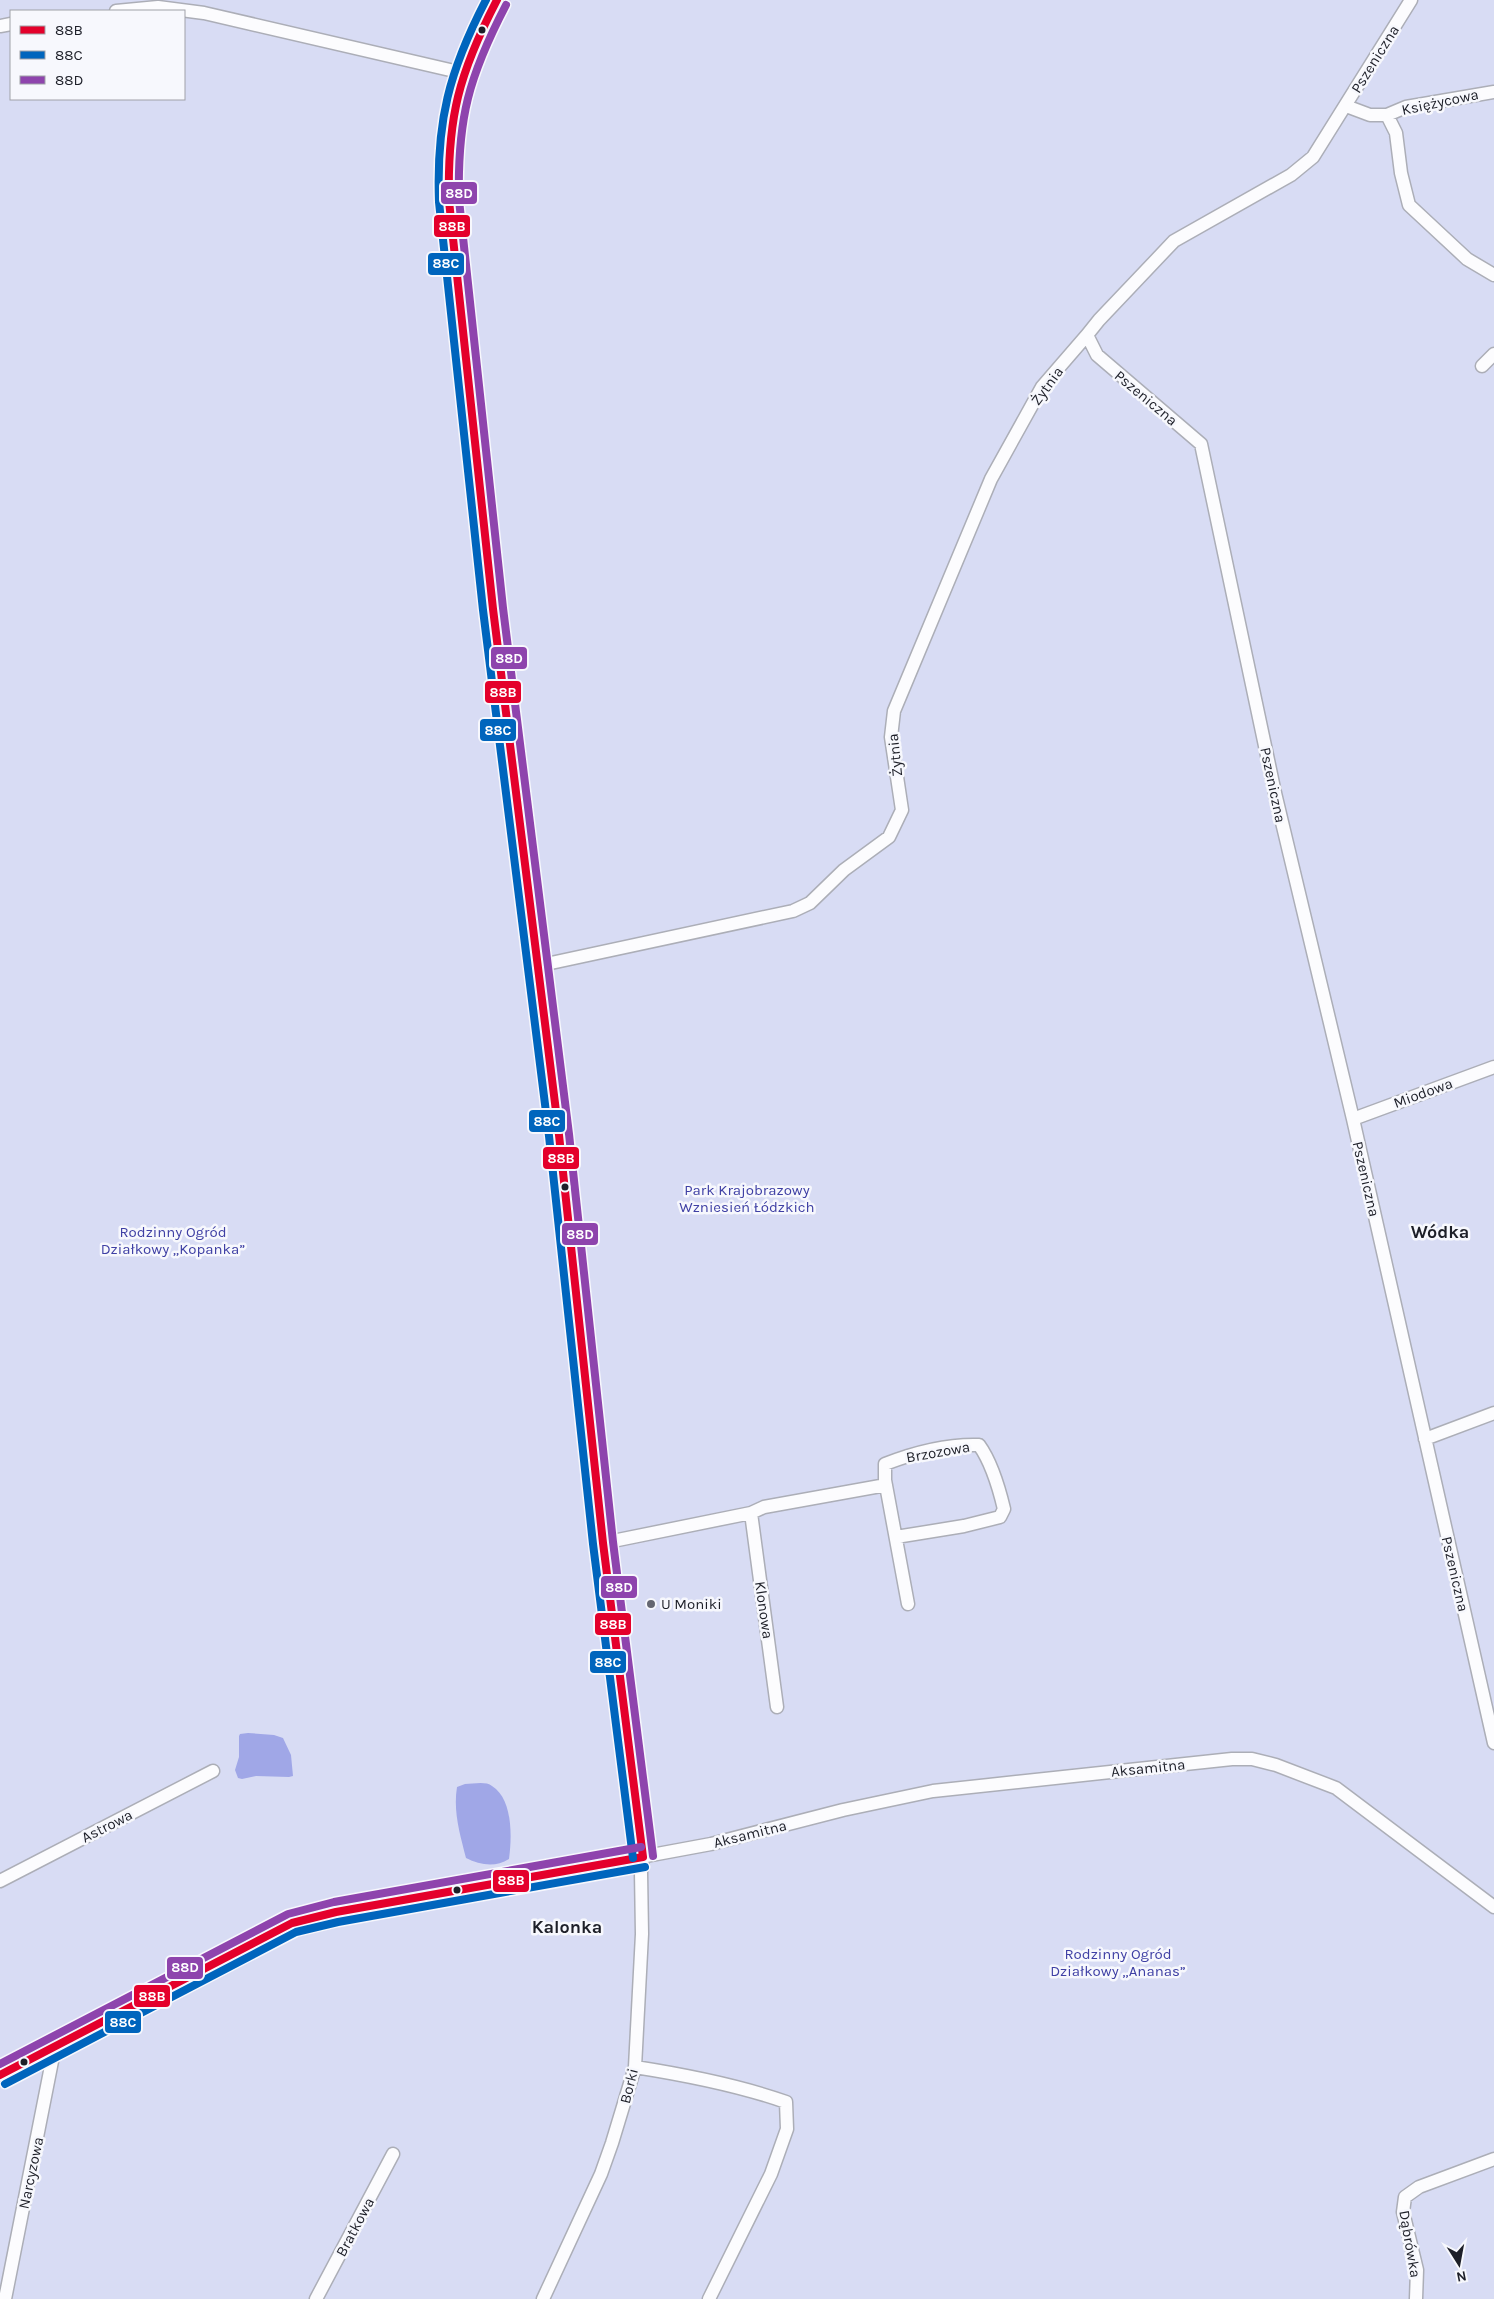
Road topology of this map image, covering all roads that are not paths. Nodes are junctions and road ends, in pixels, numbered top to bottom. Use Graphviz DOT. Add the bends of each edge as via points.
graph roads {
  1 [pos="497,0"];
  2 [pos="1411,0"];
  3 [pos="126,10"];
  4 [pos="181,10"];
  5 [pos="185,11"];
  6 [pos="463,73"];
  7 [pos="1494,92"];
  8 [pos="1346,106"];
  9 [pos="1387,115"];
  10 [pos="1494,275"];
  11 [pos="1087,336"];
  12 [pos="1494,354"];
  13 [pos="1482,366"];
  14 [pos="537,966"];
  15 [pos="1494,1067"];
  16 [pos="1353,1119"];
  17 [pos="1494,1413"];
  18 [pos="1425,1439"];
  19 [pos="886,1485"];
  20 [pos="751,1513"];
  21 [pos="896,1537"];
  22 [pos="603,1543"];
  23 [pos="908,1604"];
  24 [pos="777,1706"];
  25 [pos="1494,1743"];
  26 [pos="213,1770"];
  27 [pos="642,1857"];
  28 [pos="0,1881"];
  29 [pos="1494,1907"];
  30 [pos="55,2046"];
  31 [pos="635,2067"];
  32 [pos="0,2075"];
  33 [pos="393,2154"];
  34 [pos="1494,2159"];
  35 [pos="5,2299"];
  36 [pos="316,2299"];
  37 [pos="543,2299"];
  38 [pos="709,2299"];
  39 [pos="1416,2299"];
  1 -- 6 [label="street, Borki"];
  2 -- 8 [label="street, Pszeniczna"];
  3 -- 4 [label="street" via="158,7"];
  5 -- 6 [label="street"];
  6 -- 14 [label="street, Borki" via="450,128 447,164 449,201 493,608"];
  7 -- 9 [label="street, Księżycowa" via="1406,108"];
  8 -- 9 [label="street, Księżycowa" via="1370,114"];
  8 -- 11 [label="street, Pszeniczna" via="1313,157 1291,175 1174,241"];
  9 -- 10 [label="street, Księżycowa" via="1396,133 1409,205 1467,259"];
  11 -- 14 [label="street, Żytnia" via="1042,387 991,479 894,711 891,737 902,810 889,837 844,870 810,903 793,911"];
  11 -- 16 [label="street, Pszeniczna" via="1097,355 1201,444 1275,793"];
  12 -- 13 [label="street"];
  14 -- 22 [label="street, Borki" via="559,1135"];
  15 -- 16 [label="street, Miodowa"];
  16 -- 18 [label="street, Pszeniczna"];
  17 -- 18 [label="street"];
  18 -- 25 [label="street, Pszeniczna"];
  19 -- 20 [label="street" via="764,1507"];
  19 -- 21 [label="street, Brzozowa"];
  19 -- 21 [label="street, Brzozowa" via="885,1464 910,1455 978,1445 984,1452 1004,1510 1000,1517 989,1521"];
  20 -- 22 [label="street"];
  20 -- 24 [label="street, Klonowa"];
  21 -- 23 [label="street, Brzozowa"];
  22 -- 27 [label="street, Borki"];
  26 -- 28 [label="street, Astrowa"];
  27 -- 29 [label="street, Aksamitna" via="734,1839 843,1810 933,1791 1244,1759 1276,1765 1336,1788"];
  27 -- 30 [label="street, Aksamitna" via="336,1912 292,1923"];
  27 -- 31 [label="street, Borki" via="642,1934"];
  30 -- 32 [label="street, Aksamitna"];
  30 -- 35 [label="street, Narcyzowa"];
  31 -- 37 [label="street, Borki" via="600,2174"];
  31 -- 38 [label="street" via="676,2073 786,2102 787,2129 771,2174"];
  33 -- 36 [label="street, Bratkowa"];
  34 -- 39 [label="street, Dąbrówka" via="1419,2187 1405,2197 1403,2212 1417,2270"];
}
